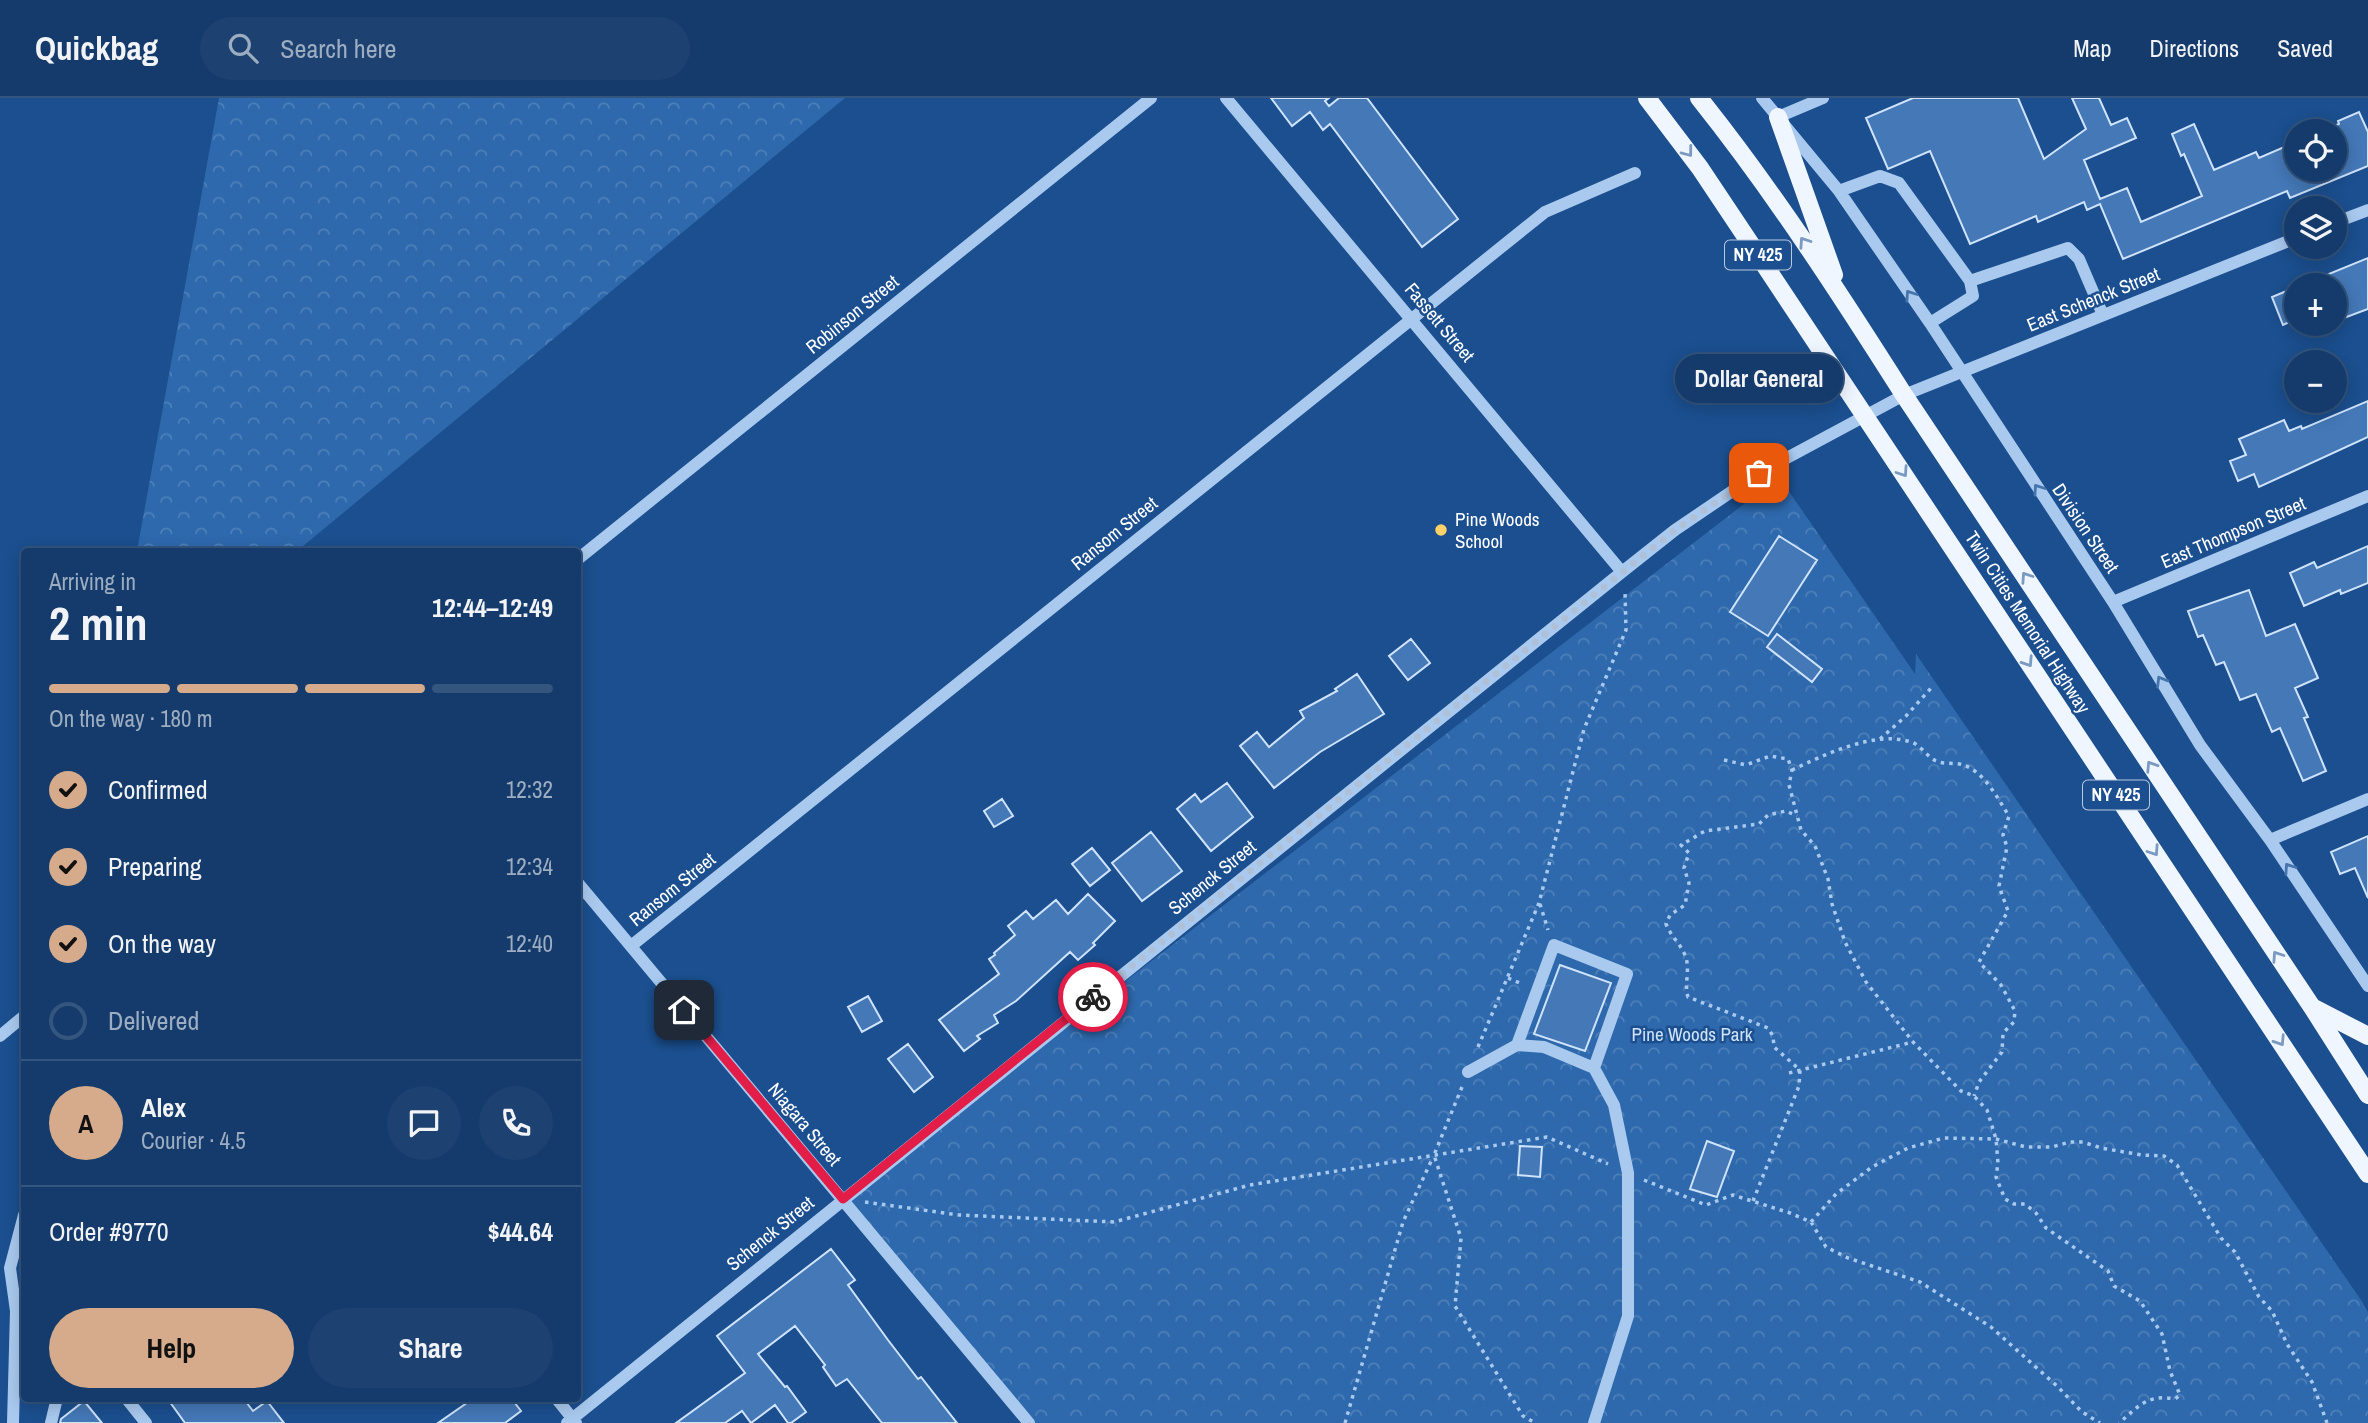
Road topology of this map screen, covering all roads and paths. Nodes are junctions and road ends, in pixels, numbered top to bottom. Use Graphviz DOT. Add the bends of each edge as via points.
graph roads {
  1 [pos="1152,98"];
  2 [pos="1226,98"];
  3 [pos="1647,98"];
  4 [pos="1699,98"];
  5 [pos="1762,98"];
  6 [pos="1823,98"];
  7 [pos="1778,117"];
  8 [pos="1635,173"];
  9 [pos="1839,191"];
  10 [pos="2368,209"];
  11 [pos="2347,218"];
  12 [pos="2284,243"];
  13 [pos="1970,281"];
  14 [pos="1843,298"];
  15 [pos="2103,315"];
  16 [pos="1411,318"];
  17 [pos="1930,323"];
  18 [pos="1961,373"];
  19 [pos="1904,395"];
  20 [pos="1865,415"];
  21 [pos="2368,496"];
  22 [pos="581,557"];
  23 [pos="1622,572"];
  24 [pos="2113,602"];
  25 [pos="1932,687"];
  26 [pos="1880,739"];
  27 [pos="1724,760"];
  28 [pos="1792,769"];
  29 [pos="2368,799"];
  30 [pos="1797,817"];
  31 [pos="2270,840"];
  32 [pos="581,887"];
  33 [pos="1539,904"];
  34 [pos="1554,945"];
  35 [pos="631,947"];
  36 [pos="2368,986"];
  37 [pos="2312,1007"];
  38 [pos="21,1018"];
  39 [pos="0,1036"];
  40 [pos="2368,1036"];
  41 [pos="1913,1042"];
  42 [pos="1517,1045"];
  43 [pos="1594,1068"];
  44 [pos="1800,1070"];
  45 [pos="1468,1072"];
  46 [pos="1789,1073"];
  47 [pos="2368,1095"];
  48 [pos="1975,1096"];
  49 [pos="1996,1139"];
  50 [pos="1434,1155"];
  51 [pos="1628,1173"];
  52 [pos="2368,1174"];
  53 [pos="843,1199"];
  54 [pos="1753,1201"];
  55 [pos="1811,1222"];
  56 [pos="21,1226"];
  57 [pos="0,1255"];
  58 [pos="10,1268"];
  59 [pos="56,1402"];
  60 [pos="129,1402"];
  61 [pos="559,1402"];
  62 [pos="572,1421"];
  63 [pos="13,1423"];
  64 [pos="51,1423"];
  65 [pos="146,1423"];
  66 [pos="1029,1423"];
  67 [pos="1345,1423"];
  68 [pos="1594,1423"];
  69 [pos="2100,1423"];
  70 [pos="2119,1423"];
  71 [pos="2327,1423"];
  1 -- 22 [label="street, Robinson Street"];
  2 -- 16 [label="street, Fassett Street"];
  3 -- 20 [label="main road, Twin Cities Memorial Highway / NY 425, one-way" via="1700,168"];
  14 -- 4 [label="main road, Twin Cities Memorial Highway / NY 425, one-way" via="1741,150"];
  5 -- 7 [label="street, Division Street"];
  6 -- 7 [label="street"];
  7 -- 9 [label="street, Division Street"];
  7 -- 14 [label="main road"];
  8 -- 16 [label="street, Ransom Street" via="1545,212"];
  9 -- 13 [label="street" via="1880,176 1899,183"];
  17 -- 9 [label="street, Division Street, one-way"];
  10 -- 11 [label="street"];
  12 -- 15 [label="street, East Schenck Street"];
  13 -- 15 [label="street" via="2068,248 2079,259"];
  13 -- 17 [label="street" via="1973,296"];
  14 -- 19 [label="main road, Twin Cities Memorial Highway / NY 425"];
  15 -- 18 [label="street, East Schenck Street"];
  16 -- 23 [label="street, Fassett Street"];
  16 -- 35 [label="street, Ransom Street"];
  17 -- 18 [label="street, Division Street"];
  18 -- 19 [label="street, East Schenck Street"];
  24 -- 18 [label="street, Division Street, one-way"];
  19 -- 20 [label="street, Schenck Street"];
  37 -- 19 [label="main road, Twin Cities Memorial Highway / NY 425, one-way"];
  20 -- 23 [label="street, Schenck Street" via="1724,495"];
  20 -- 52 [label="main road, Twin Cities Memorial Highway / NY 425, one-way"];
  21 -- 24 [label="street, East Thompson Street"];
  23 -- 53 [label="street, Schenck Street"];
  31 -- 24 [label="street, Division Street, one-way" via="2200,745"];
  25 -- 26 [label="path"];
  26 -- 28 [label="path" via="1837,749"];
  26 -- 48 [label="path" via="1912,742 1936,761 1973,770 2009,816 1999,886 2008,911 1979,962 2001,985 2015,1011 2014,1021 2003,1033 2002,1052 1979,1082"];
  27 -- 28 [label="path" via="1746,765 1770,756 1787,759"];
  28 -- 30 [label="path" via="1789,785"];
  29 -- 31 [label="street"];
  30 -- 41 [label="path" via="1828,879 1845,942 1866,982"];
  30 -- 44 [label="path" via="1786,811 1768,815 1759,824 1704,831 1681,845 1689,853 1684,868 1689,883 1685,905 1670,915 1666,924 1687,960 1688,997 1768,1028 1774,1047"];
  36 -- 31 [label="street, Division Street, one-way"];
  32 -- 35 [label="street, Niagara Street"];
  33 -- 34 [label="path"];
  34 -- 42 [label="street"];
  34 -- 43 [label="street" via="1627,974"];
  35 -- 53 [label="street, Niagara Street"];
  37 -- 40 [label="main road"];
  37 -- 47 [label="main road, Twin Cities Memorial Highway / NY 425"];
  38 -- 39 [label="street"];
  41 -- 44 [label="path"];
  41 -- 48 [label="path" via="1961,1091"];
  42 -- 43 [label="street" via="1544,1047"];
  42 -- 45 [label="street"];
  43 -- 51 [label="street" via="1614,1105"];
  44 -- 46 [label="path"];
  44 -- 54 [label="path" via="1799,1086"];
  48 -- 49 [label="path" via="1987,1110"];
  49 -- 55 [label="path" via="1944,1138 1908,1148 1845,1187"];
  49 -- 70 [label="path" via="1996,1177 2004,1199 2025,1204 2046,1228 2108,1270 2114,1286 2140,1301 2162,1334 2180,1395 2150,1399"];
  49 -- 71 [label="path" via="2026,1147 2083,1142 2164,1156 2177,1165 2221,1238 2235,1251 2259,1297 2273,1311 2287,1344 2312,1382"];
  50 -- 51 [label="path" via="1547,1136"];
  50 -- 53 [label="path" via="1250,1185 1114,1222 959,1215"];
  50 -- 67 [label="path" via="1403,1222"];
  51 -- 54 [label="path" via="1706,1205 1733,1195"];
  51 -- 68 [label="street" via="1628,1315"];
  53 -- 62 [label="street, Schenck Street"];
  53 -- 66 [label="street, Niagara Street"];
  54 -- 55 [label="path"];
  55 -- 69 [label="path" via="1826,1247 1920,1282 1991,1327 2082,1412"];
  56 -- 58 [label="street"];
  57 -- 58 [label="street"];
  58 -- 63 [label="street" via="16,1311"];
  59 -- 64 [label="street"];
  60 -- 65 [label="street"];
  61 -- 62 [label="street"];
}
